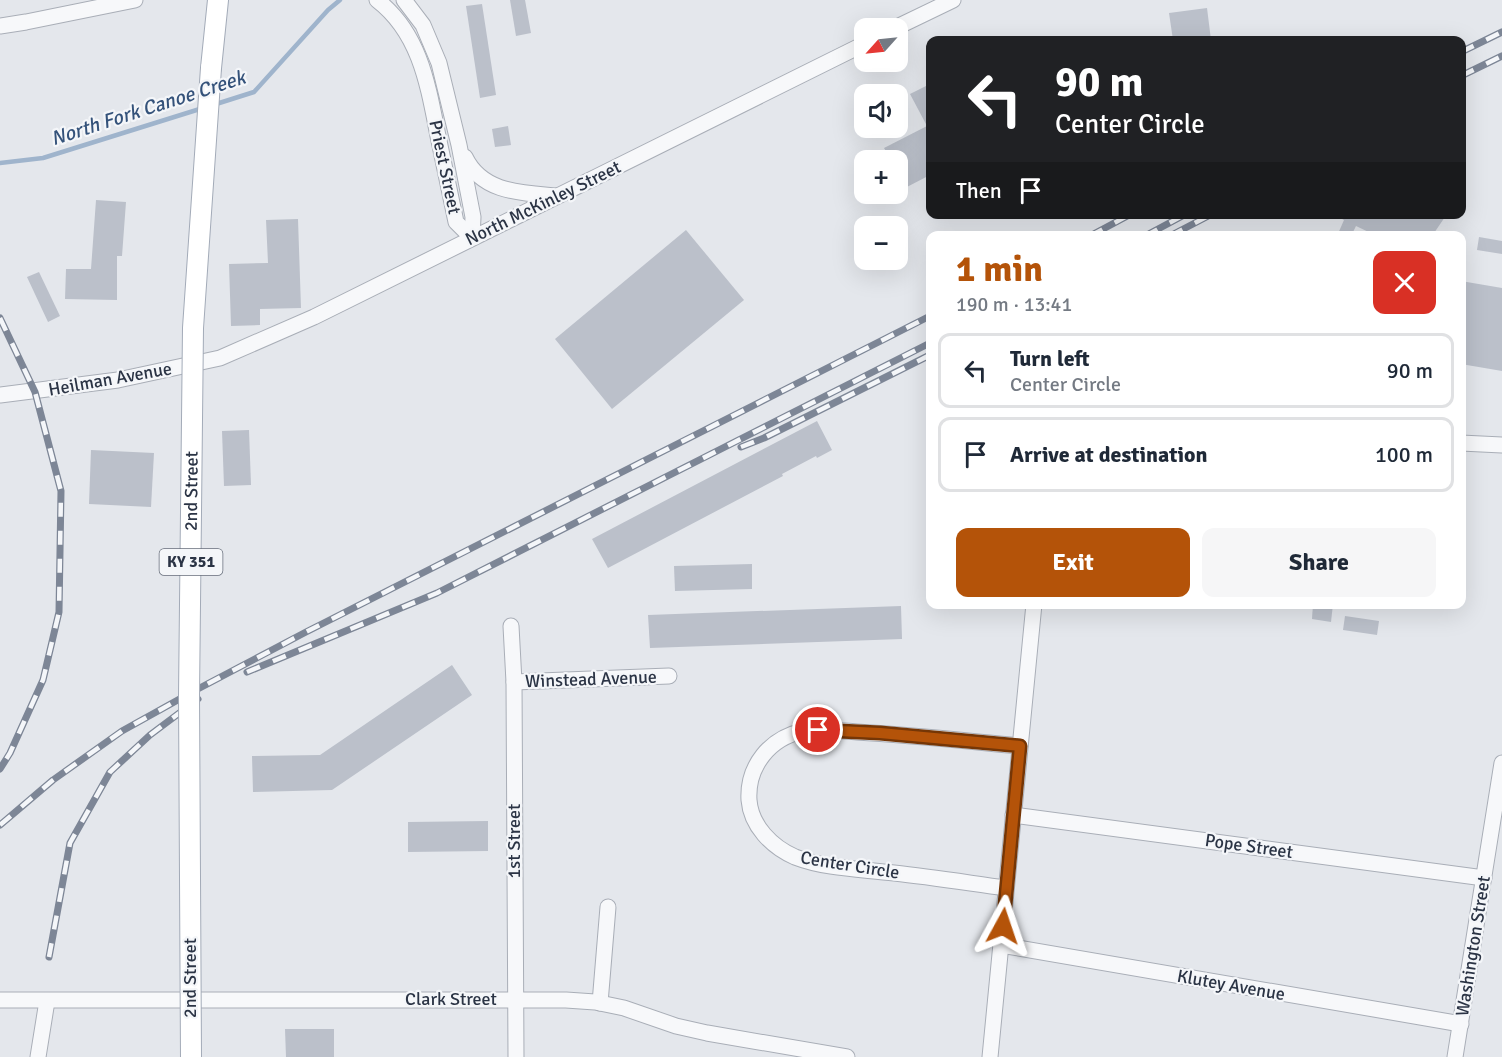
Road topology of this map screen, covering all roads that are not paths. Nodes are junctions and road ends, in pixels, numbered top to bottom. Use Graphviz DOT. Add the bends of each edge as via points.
graph roads {
  1 [pos="135,0"];
  2 [pos="218,0"];
  3 [pos="404,0"];
  4 [pos="953,0"];
  5 [pos="380,3"];
  6 [pos="908,22"];
  7 [pos="0,26"];
  8 [pos="854,49"];
  9 [pos="459,145"];
  10 [pos="556,196"];
  11 [pos="472,238"];
  12 [pos="220,358"];
  13 [pos="0,395"];
  14 [pos="1466,443"];
  15 [pos="1502,445"];
  16 [pos="1034,609"];
  17 [pos="512,626"];
  18 [pos="669,676"];
  19 [pos="514,682"];
  20 [pos="1020,746"];
  21 [pos="1502,763"];
  22 [pos="1013,815"];
  23 [pos="1484,878"];
  24 [pos="1006,888"];
  25 [pos="608,907"];
  26 [pos="1001,945"];
  27 [pos="515,999"];
  28 [pos="0,1000"];
  29 [pos="47,1000"];
  30 [pos="600,1003"];
  31 [pos="1461,1024"];
  32 [pos="38,1057"];
  33 [pos="191,1057"];
  34 [pos="516,1057"];
  35 [pos="847,1057"];
  36 [pos="990,1057"];
  37 [pos="1455,1057"];
  1 -- 7 [label="street"];
  2 -- 33 [label="main road, 2nd Street / KY 351, bridge" via="193,328"];
  3 -- 9 [label="street, Priest Street" via="432,43"];
  4 -- 6 [label="street"];
  5 -- 11 [label="street, Priest Street" via="406,31 422,64 456,222"];
  8 -- 10 [label="street, North McKinley Street"];
  9 -- 10 [label="street" via="475,172 492,185 509,191"];
  9 -- 11 [label="street, Priest Street" via="473,217"];
  10 -- 11 [label="street, North McKinley Street"];
  11 -- 12 [label="street, North McKinley Street" via="314,317"];
  12 -- 13 [label="street, Heilman Avenue" via="118,380"];
  14 -- 15 [label="street"];
  16 -- 20 [label="street"];
  17 -- 19 [label="street, 1st Street"];
  18 -- 19 [label="street, Winstead Avenue"];
  19 -- 27 [label="street, 1st Street"];
  20 -- 22 [label="street"];
  20 -- 24 [label="street, Center Circle" via="880,733 803,731 767,749 758,760 749,786 751,812 763,834 796,857 839,867"];
  21 -- 23 [label="street, Washington Street"];
  22 -- 23 [label="street, Pope Street"];
  22 -- 24 [label="street"];
  23 -- 31 [label="street, Washington Street"];
  24 -- 26 [label="street"];
  25 -- 30 [label="street"];
  26 -- 31 [label="street, Klutey Avenue"];
  26 -- 36 [label="street"];
  27 -- 29 [label="street, Clark Street"];
  27 -- 30 [label="street, Clark Street"];
  27 -- 34 [label="street, 1st Street"];
  28 -- 29 [label="street, Clark Street"];
  29 -- 32 [label="street"];
  30 -- 35 [label="street, Clark Street" via="707,1033"];
  31 -- 37 [label="street, Washington Street"];
}
